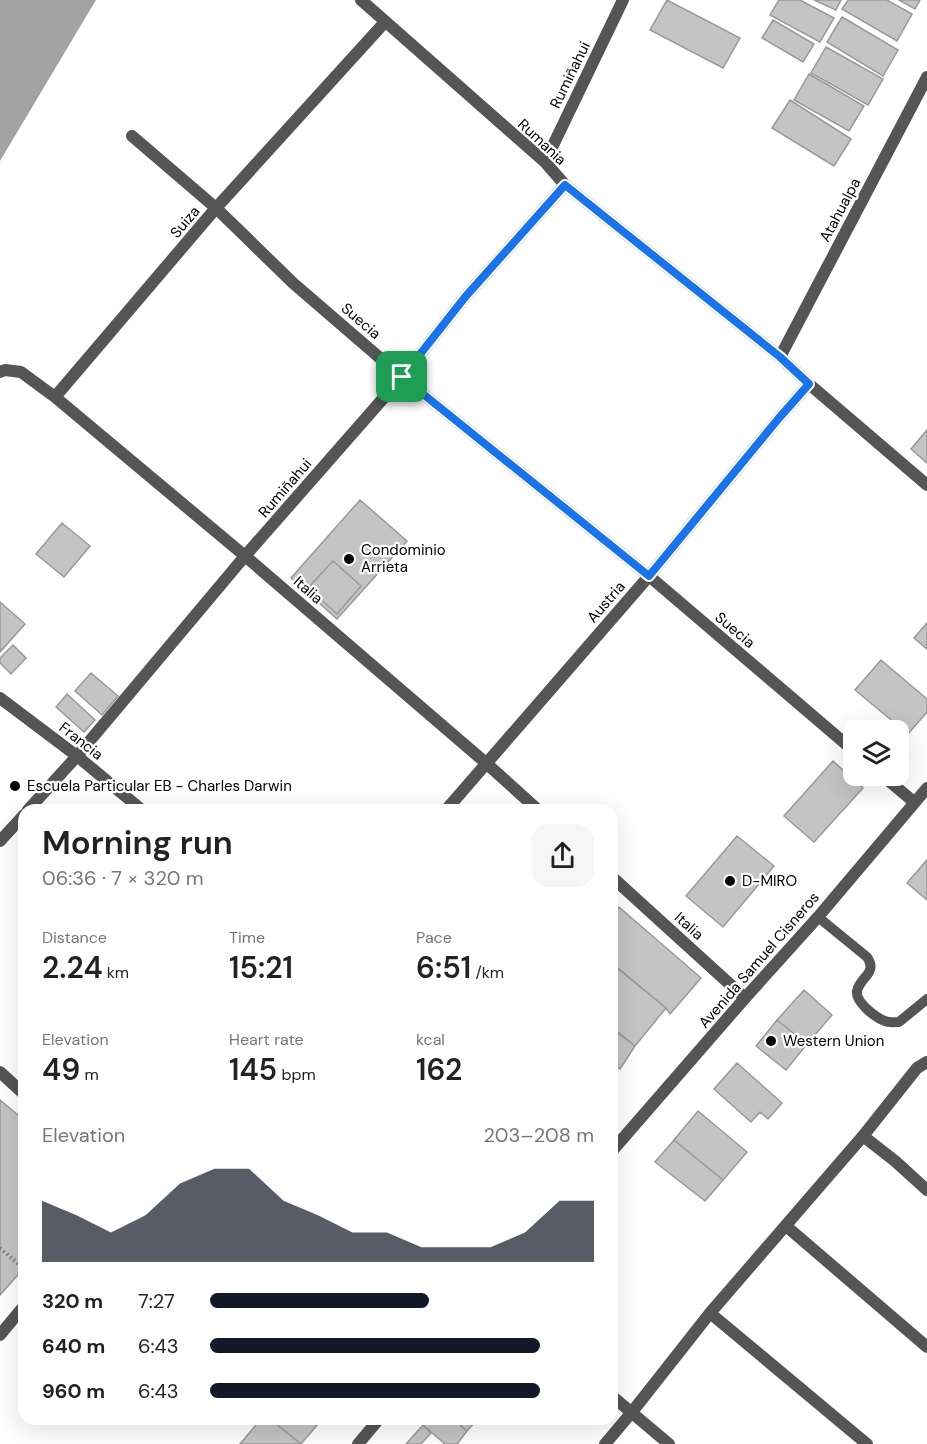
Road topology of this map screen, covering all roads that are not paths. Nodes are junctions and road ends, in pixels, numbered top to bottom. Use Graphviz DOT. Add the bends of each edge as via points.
graph roads {
  1 [pos="361,0"];
  2 [pos="623,0"];
  3 [pos="385,22"];
  4 [pos="927,77"];
  5 [pos="132,136"];
  6 [pos="545,162"];
  7 [pos="565,185"];
  8 [pos="216,208"];
  9 [pos="780,357"];
  10 [pos="0,372"];
  11 [pos="402,377"];
  12 [pos="809,384"];
  13 [pos="55,398"];
  14 [pos="927,485"];
  15 [pos="245,556"];
  16 [pos="649,576"];
  17 [pos="0,698"];
  18 [pos="843,742"];
  19 [pos="77,756"];
  20 [pos="486,763"];
  21 [pos="895,786"];
  22 [pos="927,788"];
  23 [pos="914,802"];
  24 [pos="33,804"];
  25 [pos="135,804"];
  26 [pos="451,804"];
  27 [pos="531,804"];
  28 [pos="18,821"];
  29 [pos="0,841"];
  30 [pos="618,882"];
  31 [pos="818,917"];
  32 [pos="745,998"];
  33 [pos="927,999"];
  34 [pos="927,1062"];
  35 [pos="0,1072"];
  36 [pos="18,1088"];
  37 [pos="863,1136"];
  38 [pos="618,1144"];
  39 [pos="927,1190"];
  40 [pos="786,1227"];
  41 [pos="18,1313"];
  42 [pos="711,1313"];
  43 [pos="0,1335"];
  44 [pos="927,1347"];
  45 [pos="618,1401"];
  46 [pos="632,1412"];
  47 [pos="374,1425"];
  48 [pos="358,1444"];
  49 [pos="605,1444"];
  50 [pos="669,1444"];
  51 [pos="867,1444"];
  1 -- 3 [label="street, Rumania"];
  2 -- 6 [label="street, Rumiñahui"];
  3 -- 6 [label="street, Rumania"];
  3 -- 8 [label="street, Suiza"];
  4 -- 9 [label="street, Atahualpa"];
  5 -- 8 [label="street, Suecia"];
  6 -- 7 [label="street, Rumania"];
  7 -- 9 [label="street, Rumania"];
  7 -- 11 [label="street, Rumiñahui" via="466,296"];
  8 -- 11 [label="street, Suecia" via="293,283"];
  8 -- 13 [label="street, Suiza"];
  9 -- 12 [label="street, Rumania"];
  10 -- 13 [label="street" via="21,372"];
  11 -- 15 [label="street, Rumiñahui"];
  11 -- 16 [label="street, Suecia"];
  12 -- 14 [label="street, Rumania"];
  12 -- 16 [label="street, Austria"];
  13 -- 15 [label="street, Italia"];
  15 -- 19 [label="street, Rumiñahui"];
  15 -- 20 [label="street, Italia"];
  16 -- 18 [label="street, Suecia"];
  16 -- 20 [label="street, Austria"];
  17 -- 19 [label="street, Francia"];
  19 -- 24 [label="street, Rumiñahui"];
  19 -- 25 [label="street, Francia"];
  20 -- 26 [label="street, Austria"];
  20 -- 27 [label="street, Italia"];
  21 -- 23 [label="street"];
  22 -- 23 [label="street, Avenida Samuel Cisneros"];
  23 -- 31 [label="street, Avenida Samuel Cisneros"];
  28 -- 29 [label="street"];
  30 -- 32 [label="street, Italia"];
  31 -- 32 [label="street, Avenida Samuel Cisneros"];
  31 -- 33 [label="lane" via="871,963 857,990 865,1008 883,1021 899,1022"];
  32 -- 38 [label="street, Avenida Samuel Cisneros"];
  34 -- 37 [label="street" via="917,1068"];
  35 -- 36 [label="street"];
  37 -- 39 [label="street"];
  37 -- 40 [label="street"];
  40 -- 42 [label="street"];
  40 -- 44 [label="street"];
  41 -- 43 [label="street"];
  42 -- 46 [label="street"];
  42 -- 51 [label="street"];
  45 -- 46 [label="street"];
  46 -- 49 [label="street"];
  46 -- 50 [label="street"];
  47 -- 48 [label="street"];
}
